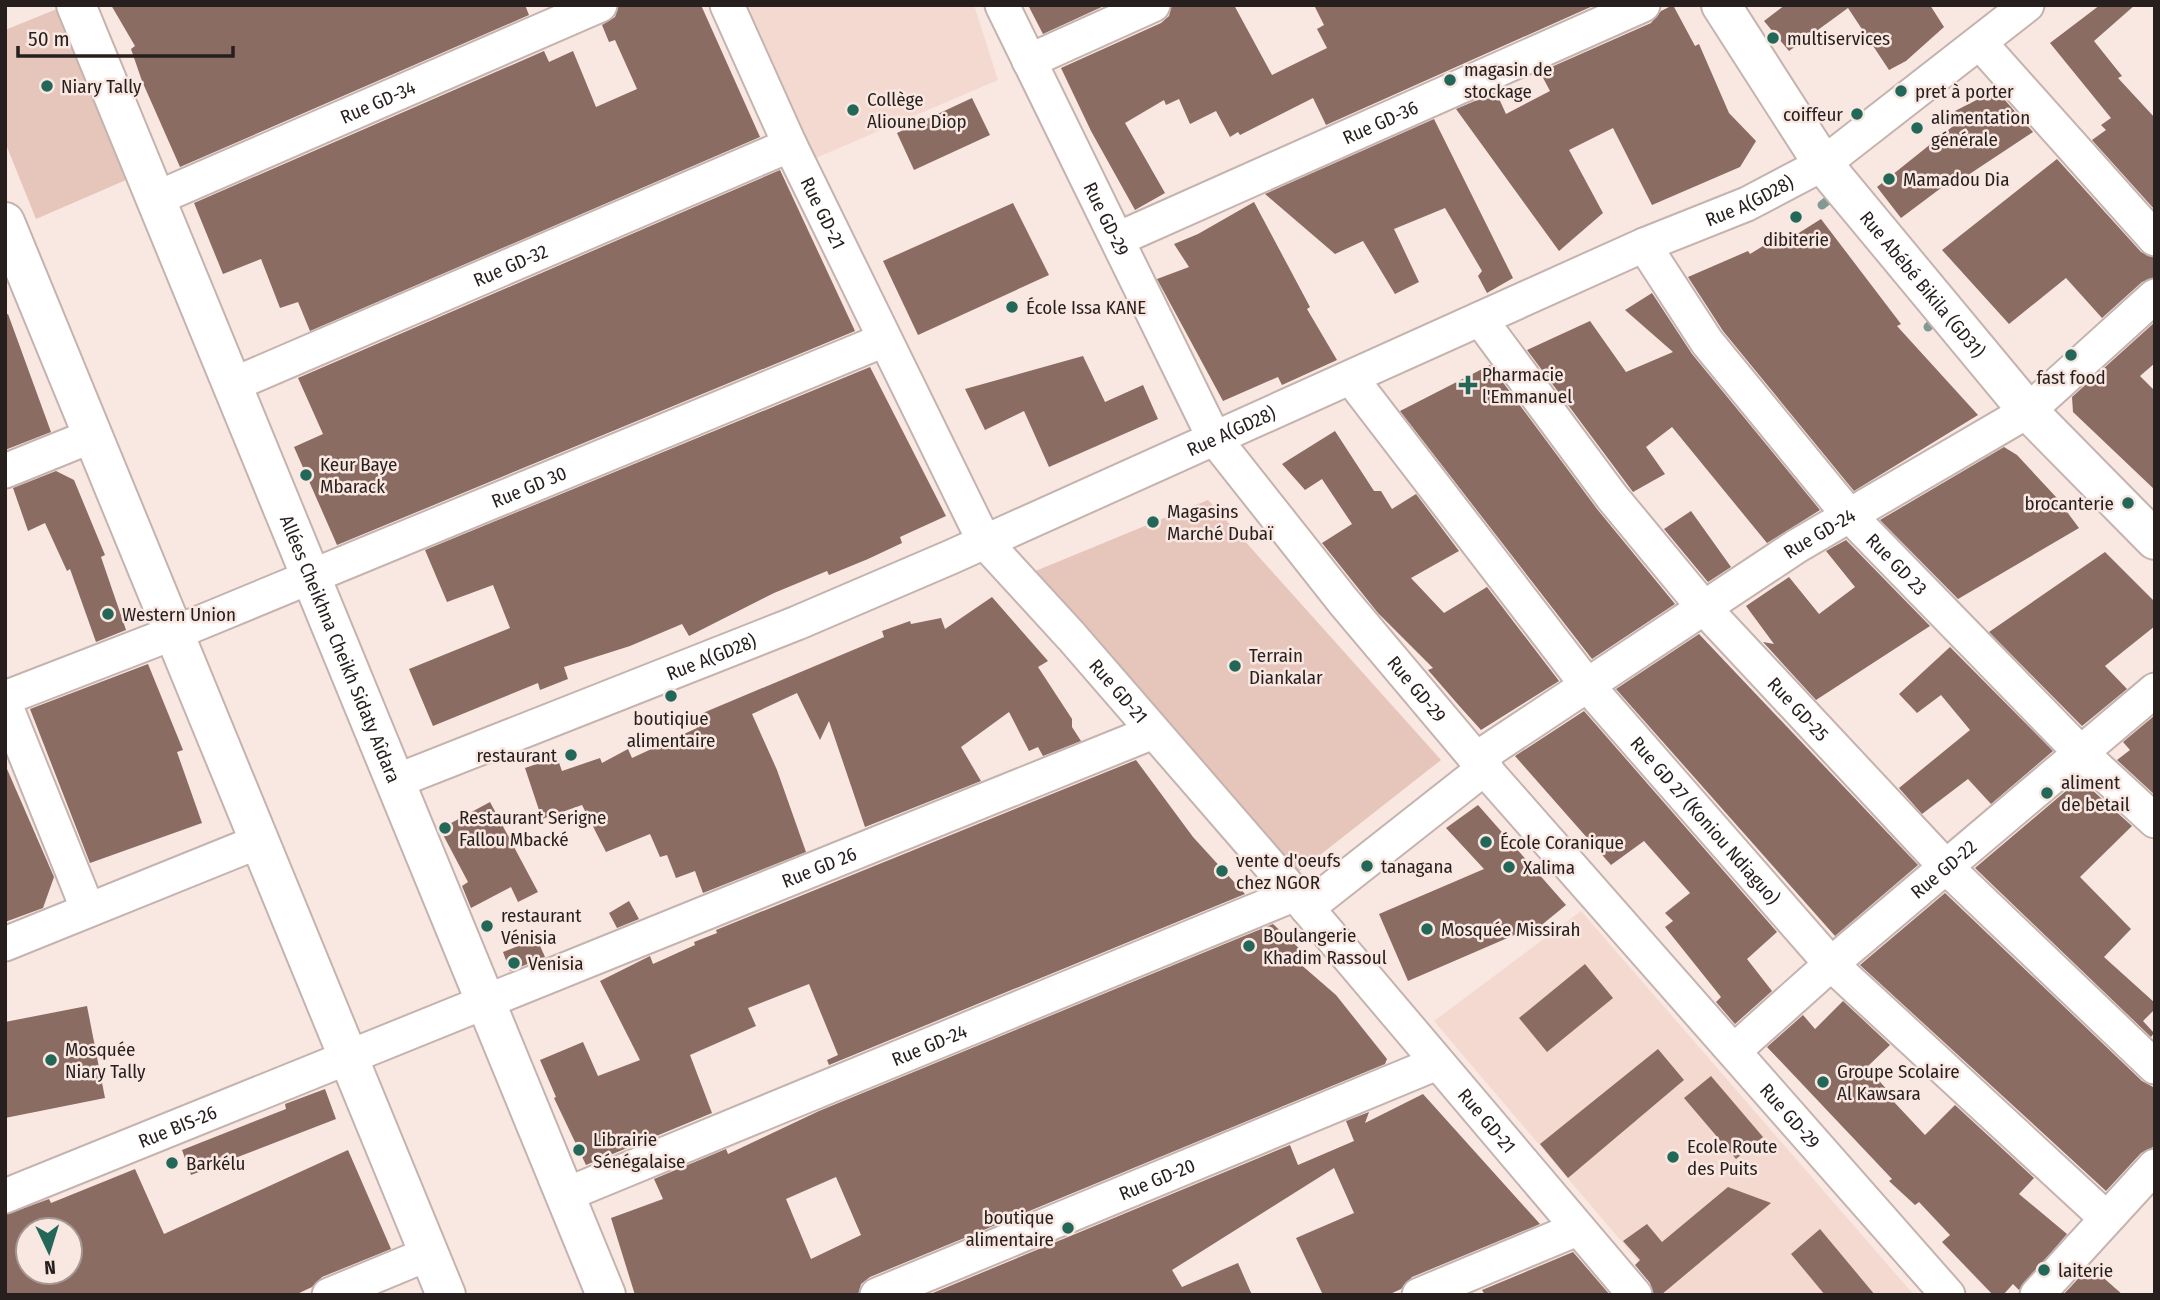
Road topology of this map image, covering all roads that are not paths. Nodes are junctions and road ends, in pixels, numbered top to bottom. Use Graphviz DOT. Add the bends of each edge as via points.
graph roads {
  1 [pos="76,5"];
  2 [pos="600,5"];
  3 [pos="727,5"];
  4 [pos="1002,5"];
  5 [pos="1153,5"];
  6 [pos="1643,5"];
  7 [pos="1721,5"];
  8 [pos="2027,5"];
  9 [pos="1980,43"];
  10 [pos="1029,61"];
  11 [pos="789,145"];
  12 [pos="1823,164"];
  13 [pos="155,199"];
  14 [pos="8,239"];
  15 [pos="1118,239"];
  16 [pos="2155,239"];
  17 [pos="1644,245"];
  18 [pos="2155,296"];
  19 [pos="1480,319"];
  20 [pos="884,340"];
  21 [pos="1351,378"];
  22 [pos="232,385"];
  23 [pos="2028,411"];
  24 [pos="94,435"];
  25 [pos="1214,438"];
  26 [pos="5,471"];
  27 [pos="1848,514"];
  28 [pos="2155,540"];
  29 [pos="984,541"];
  30 [pos="302,580"];
  31 [pos="1704,608"];
  32 [pos="184,629"];
  33 [pos="1587,685"];
  34 [pos="2155,690"];
  35 [pos="5,698"];
  36 [pos="5,704"];
  37 [pos="1153,732"];
  38 [pos="2080,752"];
  39 [pos="1481,763"];
  40 [pos="394,782"];
  41 [pos="2155,821"];
  42 [pos="260,841"];
  43 [pos="1947,868"];
  44 [pos="1300,901"];
  45 [pos="88,910"];
  46 [pos="5,944"];
  47 [pos="1831,964"];
  48 [pos="476,1005"];
  49 [pos="1735,1050"];
  50 [pos="360,1051"];
  51 [pos="1437,1063"];
  52 [pos="2155,1068"];
  53 [pos="2155,1166"];
  54 [pos="565,1195"];
  55 [pos="5,1196"];
  56 [pos="2106,1217"];
  57 [pos="1577,1229"];
  58 [pos="428,1254"];
  59 [pos="329,1295"];
  60 [pos="446,1295"];
  61 [pos="606,1295"];
  62 [pos="877,1295"];
  63 [pos="1419,1295"];
  64 [pos="1635,1295"];
  65 [pos="1948,1295"];
  66 [pos="2037,1295"];
  1 -- 13 [label="main road, Allées Cheikhna Cheikh Sidaty Aîdara"];
  2 -- 13 [label="street, Rue GD-34"];
  3 -- 11 [label="street, Rue GD-21"];
  4 -- 10 [label="street, Rue GD-29"];
  5 -- 10 [label="street"];
  6 -- 15 [label="street, Rue GD-36"];
  7 -- 12 [label="main road, Rue Abébé Bikila (GD31)"];
  8 -- 9 [label="street, Rue A(GD28)"];
  9 -- 12 [label="street, Rue A(GD28)"];
  9 -- 16 [label="street"];
  10 -- 15 [label="street, Rue GD-29"];
  11 -- 20 [label="street, Rue GD-21"];
  11 -- 22 [label="street, Rue GD-32"];
  12 -- 17 [label="street, Rue A(GD28)" via="1747,204"];
  12 -- 23 [label="main road, Rue Abébé Bikila (GD31)"];
  13 -- 22 [label="main road, Allées Cheikhna Cheikh Sidaty Aîdara"];
  14 -- 24 [label="main road"];
  15 -- 25 [label="street, Rue GD-29"];
  17 -- 19 [label="street, Rue A(GD28)"];
  17 -- 27 [label="street, Rue GD 23" via="1707,342"];
  18 -- 23 [label="street, Rue GD-24"];
  19 -- 21 [label="street, Rue A(GD28)"];
  19 -- 31 [label="street, Rue GD-25" via="1612,498"];
  20 -- 29 [label="street, Rue GD-21"];
  20 -- 30 [label="street, Rue GD 30"];
  21 -- 25 [label="street, Rue A(GD28)"];
  21 -- 33 [label="street, Rue GD 27 (Koniou Ndiaguo)"];
  22 -- 30 [label="main road, Allées Cheikhna Cheikh Sidaty Aîdara"];
  23 -- 27 [label="street, Rue GD-24"];
  23 -- 28 [label="main road, Rue Abébé Bikila (GD31)"];
  24 -- 26 [label="street"];
  24 -- 32 [label="main road"];
  25 -- 29 [label="street, Rue A(GD28)"];
  25 -- 39 [label="street, Rue GD-29" via="1343,601"];
  27 -- 31 [label="street, Rue GD-24"];
  27 -- 38 [label="street, Rue GD 23"];
  29 -- 37 [label="street, Rue GD-21"];
  29 -- 40 [label="street, Rue A(GD28)" via="797,622"];
  30 -- 32 [label="street, Rue GD 30"];
  30 -- 40 [label="main road, Allées Cheikhna Cheikh Sidaty Aîdara"];
  31 -- 33 [label="street, Rue GD-24"];
  31 -- 43 [label="street, Rue GD-25"];
  32 -- 35 [label="street, Rue GD 30"];
  32 -- 42 [label="main road"];
  33 -- 39 [label="street, Rue GD-24"];
  33 -- 47 [label="street, Rue GD 27 (Koniou Ndiaguo)"];
  34 -- 38 [label="street, Rue GD-22"];
  36 -- 45 [label="street"];
  37 -- 44 [label="street, Rue GD-21"];
  37 -- 48 [label="street, Rue GD 26"];
  38 -- 41 [label="street, Rue GD 23"];
  38 -- 43 [label="street, Rue GD-22"];
  39 -- 44 [label="street, Rue GD-24"];
  39 -- 49 [label="street, Rue GD-29"];
  40 -- 48 [label="main road, Allées Cheikhna Cheikh Sidaty Aîdara"];
  42 -- 45 [label="street"];
  42 -- 50 [label="main road"];
  43 -- 47 [label="street, Rue GD-22"];
  43 -- 52 [label="street, Rue GD-25"];
  44 -- 51 [label="street, Rue GD-21"];
  44 -- 54 [label="street, Rue GD-24"];
  45 -- 46 [label="street"];
  47 -- 49 [label="street, Rue GD-22"];
  47 -- 56 [label="street, Rue GD 27 (Koniou Ndiaguo)"];
  48 -- 50 [label="street, Rue GD 26"];
  48 -- 54 [label="main road, Allées Cheikhna Cheikh Sidaty Aîdara"];
  49 -- 65 [label="street, Rue GD-29"];
  50 -- 55 [label="street, Rue BIS-26"];
  50 -- 58 [label="main road"];
  51 -- 57 [label="street, Rue GD-21"];
  51 -- 62 [label="street, Rue GD-20"];
  53 -- 56 [label="street"];
  54 -- 61 [label="main road, Allées Cheikhna Cheikh Sidaty Aîdara"];
  56 -- 66 [label="street"];
  57 -- 63 [label="street"];
  57 -- 64 [label="street, Rue GD-21"];
  58 -- 59 [label="street"];
  58 -- 60 [label="main road"];
}
